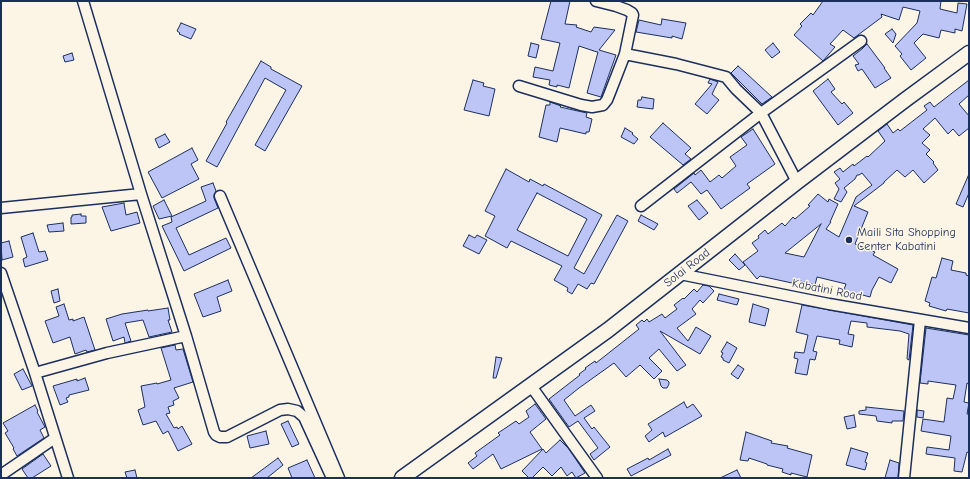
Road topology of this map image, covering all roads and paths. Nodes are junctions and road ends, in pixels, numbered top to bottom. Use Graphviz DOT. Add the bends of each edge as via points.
graph roads {
  1 [pos="83,1"];
  2 [pos="596,1"];
  3 [pos="861,41"];
  4 [pos="969,53"];
  5 [pos="625,54"];
  6 [pos="519,86"];
  7 [pos="761,114"];
  8 [pos="797,182"];
  9 [pos="141,194"];
  10 [pos="220,196"];
  11 [pos="641,206"];
  12 [pos="1,208"];
  13 [pos="1,273"];
  14 [pos="680,274"];
  15 [pos="920,320"];
  16 [pos="969,328"];
  17 [pos="186,336"];
  18 [pos="35,373"];
  19 [pos="531,386"];
  20 [pos="55,438"];
  21 [pos="1,475"];
  22 [pos="68,478"];
  23 [pos="332,478"];
  24 [pos="339,478"];
  25 [pos="402,478"];
  26 [pos="597,478"];
  27 [pos="904,478"];
  1 -- 9 [label="street"];
  2 -- 5 [label="street" via="632,13 633,20"];
  3 -- 7 [label="street"];
  4 -- 8 [label="highway, Solai Road"];
  5 -- 6 [label="street" via="607,100 598,107 574,104"];
  5 -- 7 [label="street" via="726,77"];
  7 -- 8 [label="street"];
  7 -- 11 [label="street"];
  8 -- 14 [label="highway, Solai Road"];
  9 -- 12 [label="street"];
  9 -- 17 [label="street"];
  10 -- 24 [label="street"];
  13 -- 18 [label="street"];
  14 -- 15 [label="street, Kabatini Road"];
  14 -- 19 [label="highway, Solai Road"];
  15 -- 16 [label="street, Kabatini Road"];
  15 -- 27 [label="street"];
  17 -- 18 [label="street" via="107,353"];
  17 -- 23 [label="street" via="216,436 227,436 280,410 297,411 304,417"];
  18 -- 20 [label="street"];
  19 -- 25 [label="highway, Solai Road"];
  19 -- 26 [label="street"];
  20 -- 21 [label="street"];
  20 -- 22 [label="street"];
}
